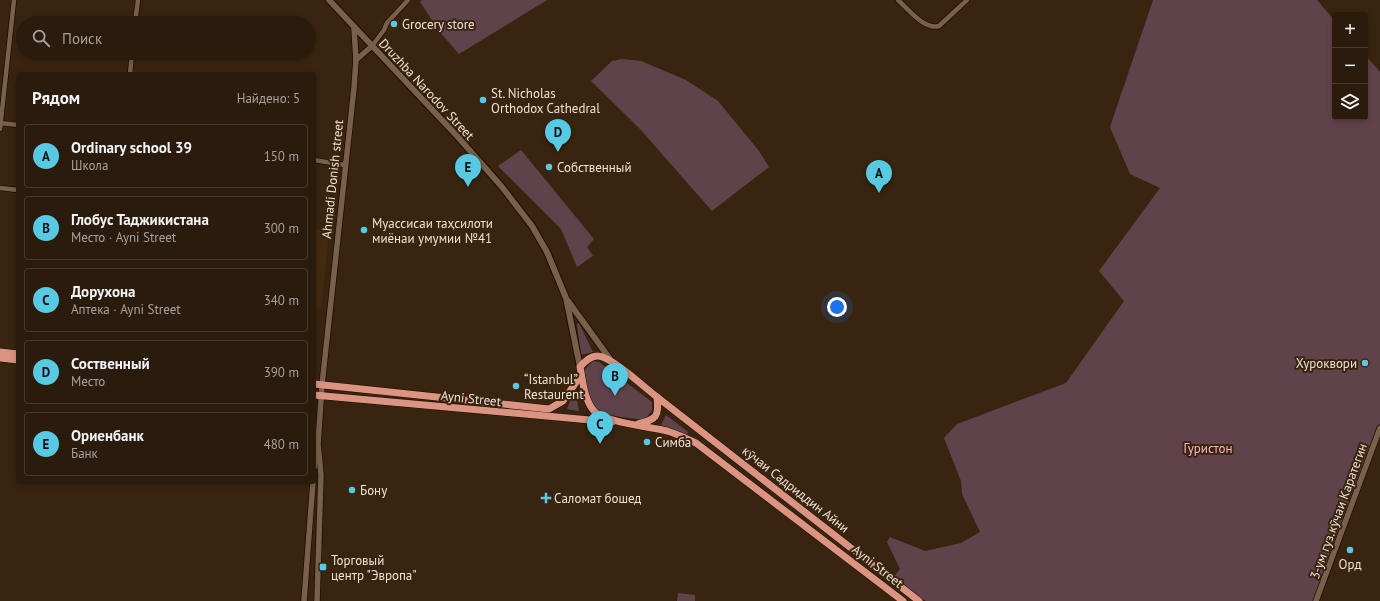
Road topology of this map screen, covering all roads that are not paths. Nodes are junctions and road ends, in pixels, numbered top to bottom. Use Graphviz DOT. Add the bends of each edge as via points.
graph roads {
  1 [pos="14,0"];
  2 [pos="138,0"];
  3 [pos="329,0"];
  4 [pos="408,0"];
  5 [pos="898,0"];
  6 [pos="967,0"];
  7 [pos="137,16"];
  8 [pos="354,28"];
  9 [pos="372,46"];
  10 [pos="131,60"];
  11 [pos="356,60"];
  12 [pos="130,72"];
  13 [pos="0,123"];
  14 [pos="16,125"];
  15 [pos="0,129"];
  16 [pos="316,160"];
  17 [pos="345,164"];
  18 [pos="0,188"];
  19 [pos="16,190"];
  20 [pos="566,298"];
  21 [pos="0,352"];
  22 [pos="16,354"];
  23 [pos="0,358"];
  24 [pos="610,359"];
  25 [pos="16,360"];
  26 [pos="580,367"];
  27 [pos="581,375"];
  28 [pos="316,384"];
  29 [pos="322,385"];
  30 [pos="318,395"];
  31 [pos="657,397"];
  32 [pos="618,422"];
  33 [pos="638,424"];
  34 [pos="1380,428"];
  35 [pos="318,444"];
  36 [pos="316,456"];
  37 [pos="313,484"];
  38 [pos="304,601"];
  39 [pos="317,601"];
  40 [pos="903,601"];
  41 [pos="919,601"];
  42 [pos="1316,601"];
  1 -- 13 [label="street"];
  2 -- 7 [label="street"];
  3 -- 8 [label="main road, Druzhba Narodov Street"];
  4 -- 9 [label="street" via="387,23"];
  5 -- 6 [label="street" via="924,23 936,27"];
  8 -- 9 [label="main road, Druzhba Narodov Street"];
  8 -- 11 [label="street, Ahmadi Donish street"];
  9 -- 11 [label="street"];
  9 -- 20 [label="main road, Druzhba Narodov Street" via="457,136 522,212 542,243"];
  10 -- 12 [label="street"];
  11 -- 17 [label="street, Ahmadi Donish street"];
  13 -- 14 [label="street"];
  13 -- 15 [label="street"];
  16 -- 17 [label="street"];
  17 -- 29 [label="street, Ahmadi Donish street"];
  18 -- 19 [label="street"];
  20 -- 24 [label="main road"];
  20 -- 26 [label="main road"];
  21 -- 22 [label="highway"];
  23 -- 25 [label="highway"];
  24 -- 26 [label="highway" via="592,356"];
  24 -- 31 [label="highway"];
  26 -- 27 [label="highway, Ayni Street"];
  27 -- 29 [label="highway, Ayni Street" via="563,402 549,408"];
  27 -- 32 [label="highway, Ayni Street" via="593,410"];
  28 -- 29 [label="highway, Ayni Street"];
  29 -- 30 [label="street, Ahmadi Donish street"];
  30 -- 32 [label="highway, Ayni Street"];
  30 -- 35 [label="street, Ahmadi Donish street"];
  31 -- 33 [label="highway, Ayni Street" via="656,417"];
  31 -- 41 [label="highway, кӯчаи Садриддин Айни"];
  32 -- 33 [label="highway, Ayni Street"];
  33 -- 40 [label="highway, Ayni Street" via="676,434 696,443"];
  34 -- 42 [label="street, 3-ум гуз.кӯчаи Каратегин"];
  35 -- 36 [label="street"];
  35 -- 39 [label="street" via="321,474"];
  37 -- 38 [label="street"];
}
